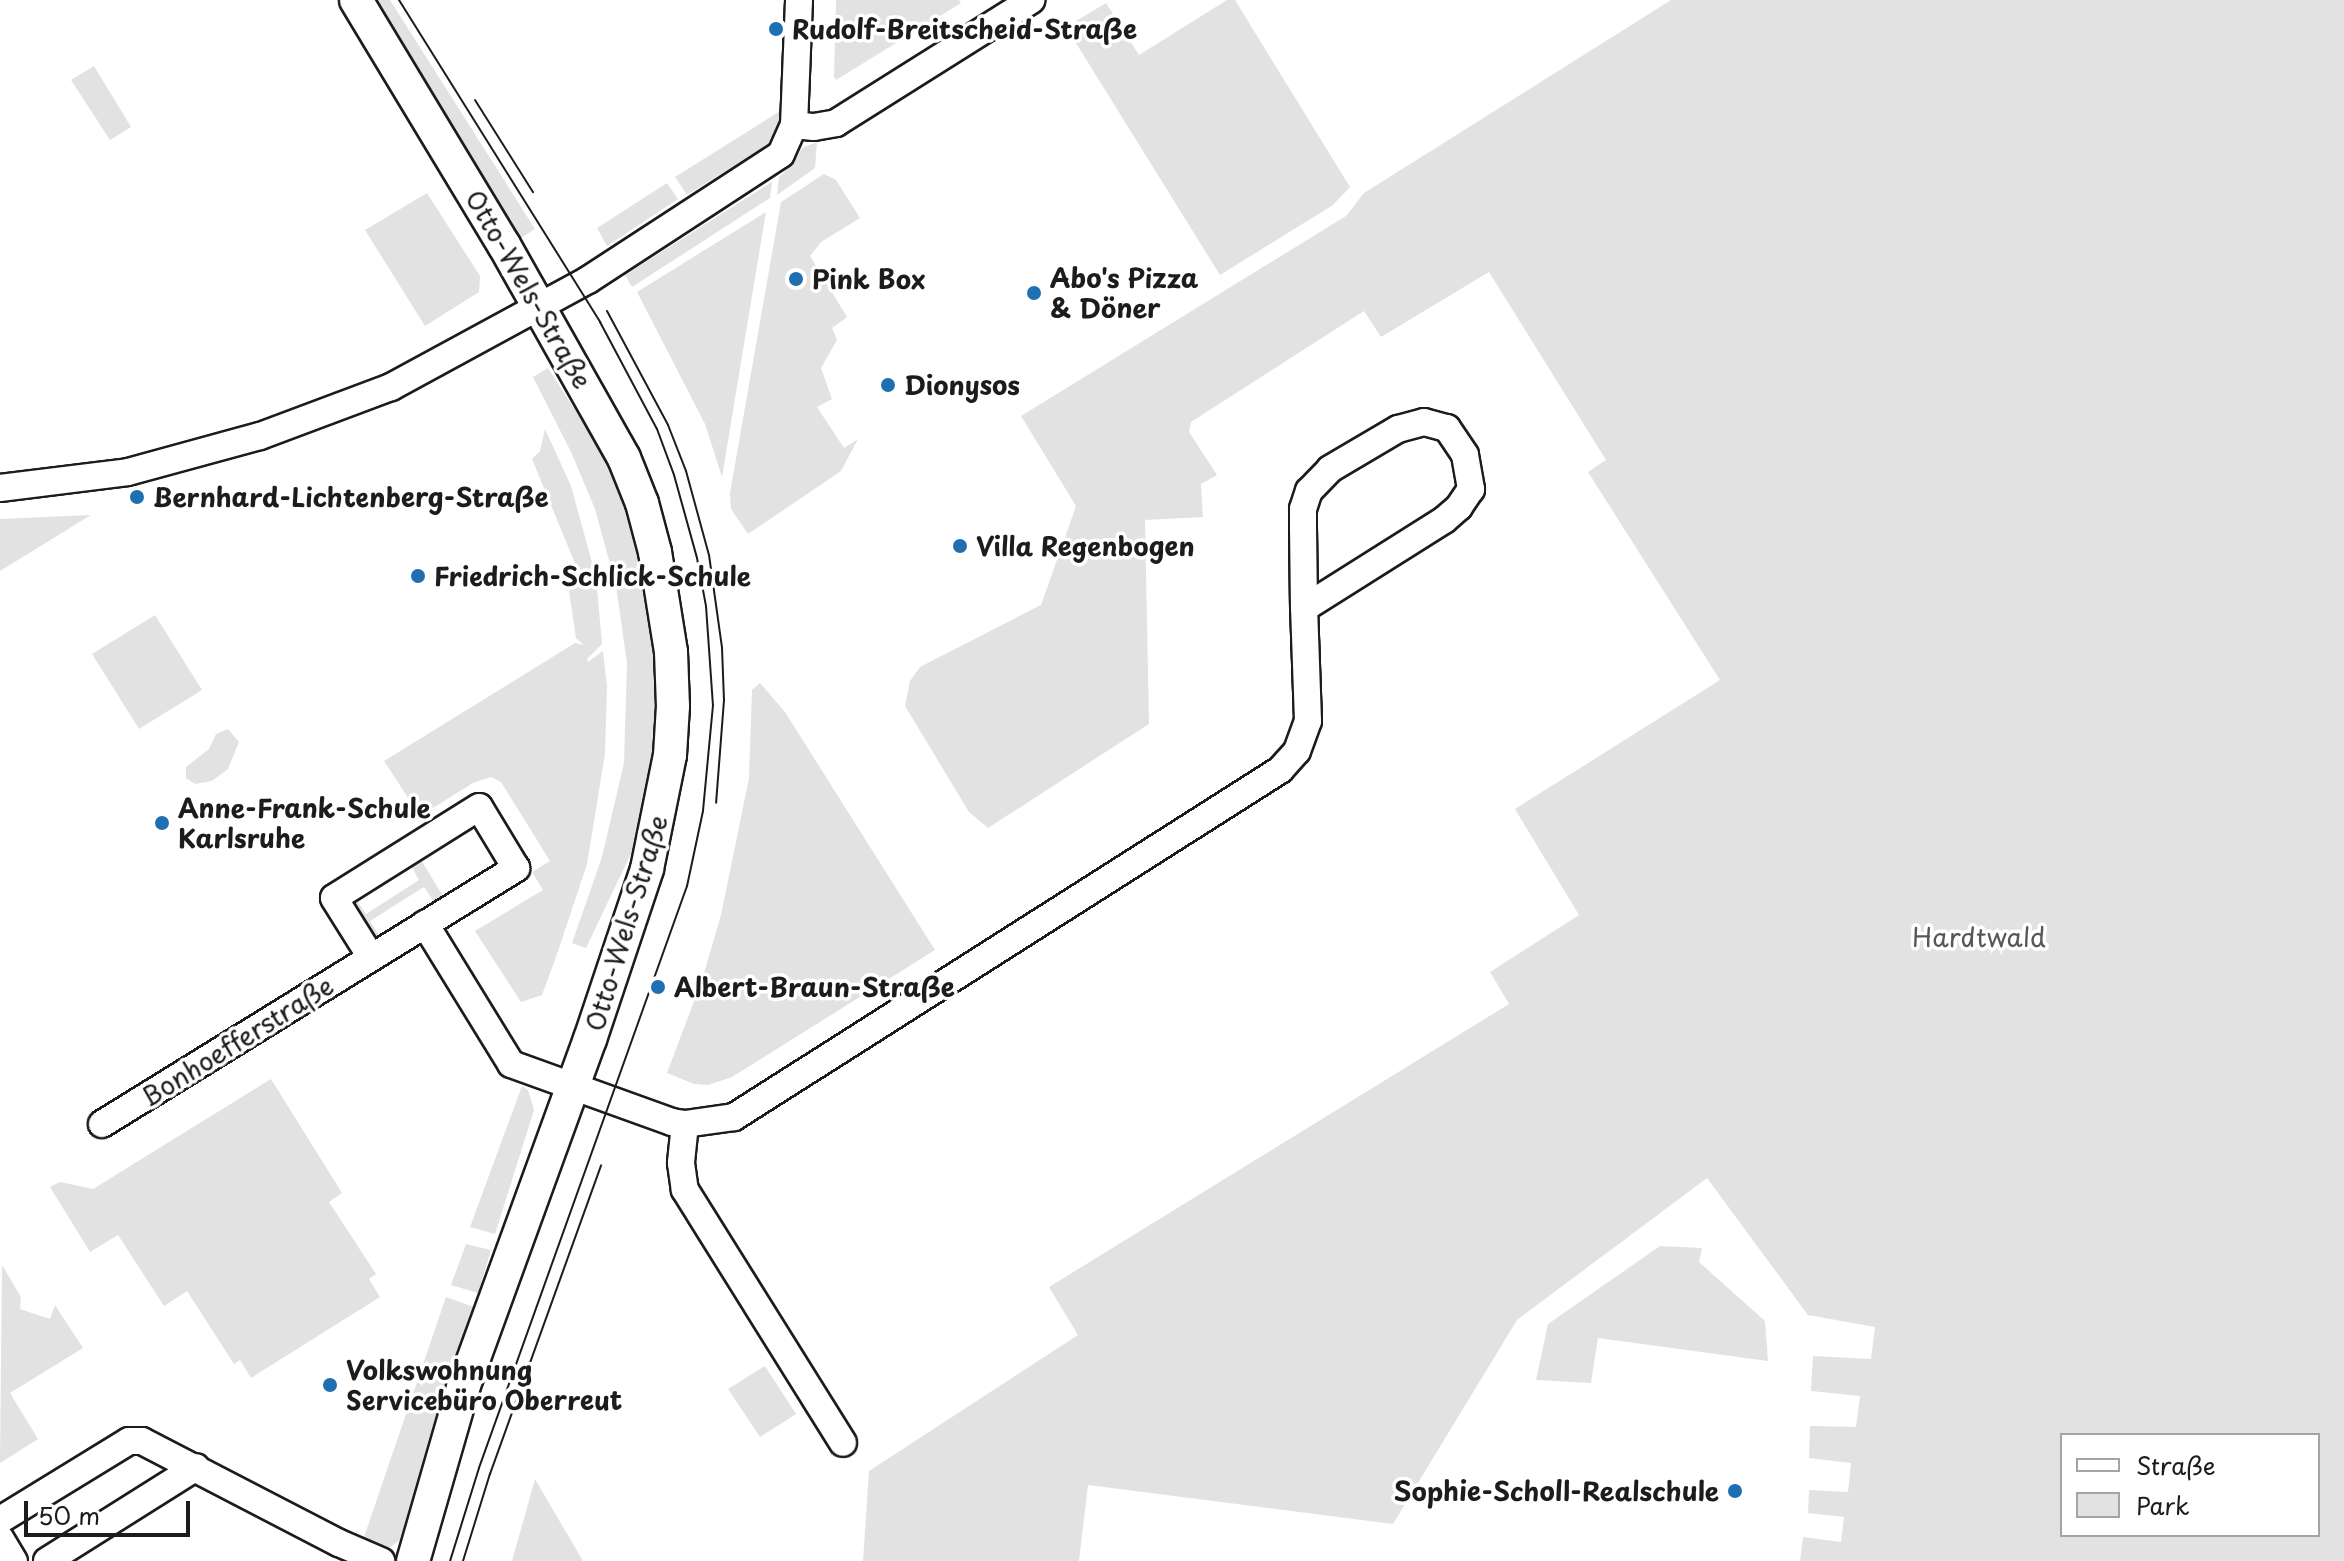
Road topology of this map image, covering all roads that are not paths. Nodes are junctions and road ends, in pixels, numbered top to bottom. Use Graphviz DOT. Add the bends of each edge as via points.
graph roads {
  1 [pos="356,0"];
  2 [pos="799,0"];
  3 [pos="1031,0"];
  4 [pos="794,125"];
  5 [pos="539,307"];
  6 [pos="0,488"];
  7 [pos="1304,608"];
  8 [pos="425,924"];
  9 [pos="371,957"];
  10 [pos="572,1086"];
  11 [pos="102,1124"];
  12 [pos="685,1124"];
  13 [pos="843,1443"];
  14 [pos="196,1467"];
  15 [pos="0,1520"];
  16 [pos="0,1538"];
  17 [pos="14,1561"];
  18 [pos="47,1561"];
  19 [pos="381,1561"];
  20 [pos="413,1561"];
  1 -- 5 [label="street, Otto-Wels-Straße"];
  2 -- 4 [label="street"];
  3 -- 4 [label="street" via="836,123"];
  4 -- 5 [label="street" via="781,154"];
  5 -- 6 [label="street" via="391,387 260,436 128,472"];
  5 -- 10 [label="street, Otto-Wels-Straße" via="605,420 642,503 665,601 672,666 670,755 661,813 627,932"];
  7 -- 7 [label="street" via="1459,507 1471,489 1465,455 1447,428 1411,423 1318,478 1303,509"];
  7 -- 12 [label="street" via="1308,721 1297,751 1280,770 755,1105 720,1121"];
  8 -- 9 [label="street, Bonhoefferstraße"];
  8 -- 9 [label="street, Bonhoefferstraße" via="516,868 479,807 334,898"];
  8 -- 10 [label="street" via="511,1064"];
  9 -- 11 [label="street, Bonhoefferstraße"];
  10 -- 12 [label="street"];
  10 -- 20 [label="street, Otto-Wels-Straße" via="463,1388"];
  12 -- 13 [label="street" via="685,1190"];
  14 -- 15 [label="street" via="142,1441 129,1441"];
  14 -- 18 [label="street"];
  14 -- 19 [label="street"];
  16 -- 17 [label="street"];
}
